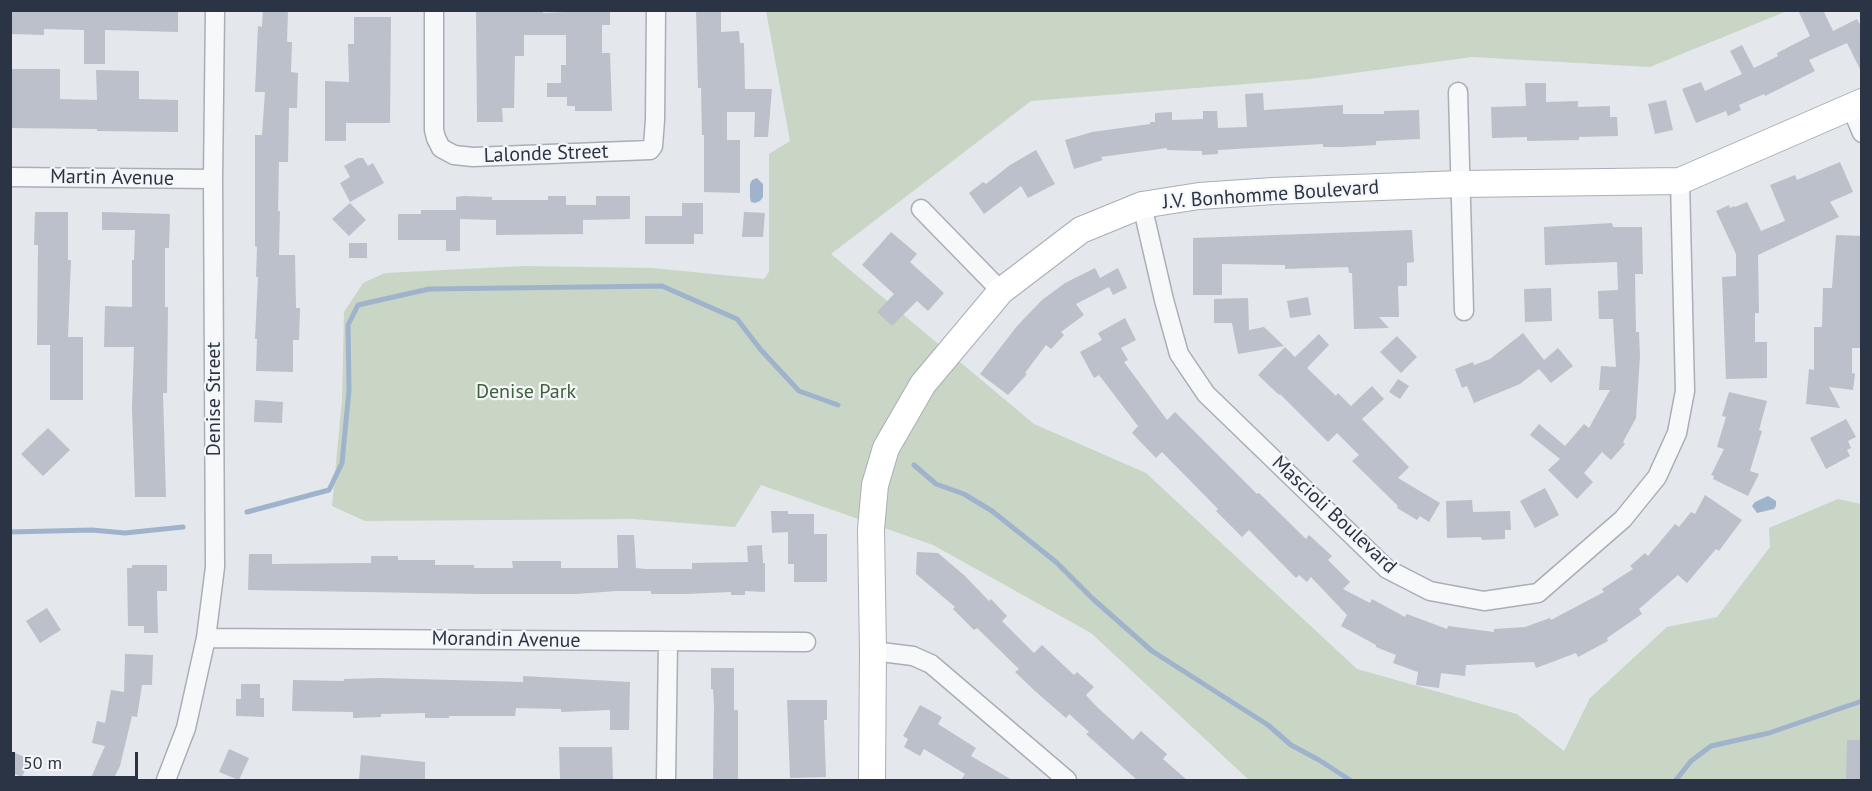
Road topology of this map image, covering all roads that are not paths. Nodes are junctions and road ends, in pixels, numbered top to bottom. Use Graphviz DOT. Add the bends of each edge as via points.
graph roads {
  1 [pos="215,10"];
  2 [pos="434,10"];
  3 [pos="656,10"];
  4 [pos="1458,92"];
  5 [pos="1856,105"];
  6 [pos="1862,133"];
  7 [pos="10,177"];
  8 [pos="213,179"];
  9 [pos="1680,181"];
  10 [pos="1461,184"];
  11 [pos="1142,206"];
  12 [pos="921,209"];
  13 [pos="1001,291"];
  14 [pos="1464,311"];
  15 [pos="206,638"];
  16 [pos="668,642"];
  17 [pos="806,642"];
  18 [pos="873,651"];
  19 [pos="166,780"];
  20 [pos="666,780"];
  21 [pos="872,780"];
  22 [pos="1067,780"];
  1 -- 8 [label="street, Denise Street"];
  2 -- 3 [label="street, Lalonde Street" via="436,138 441,148 473,157 650,150 655,120"];
  4 -- 10 [label="street"];
  5 -- 6 [label="street"];
  5 -- 9 [label="street"];
  7 -- 8 [label="street, Martin Avenue"];
  8 -- 15 [label="street, Denise Street" via="215,567"];
  9 -- 10 [label="street, J.V. Bonhomme Boulevard"];
  9 -- 11 [label="street, Mascioli Boulevard" via="1685,392 1677,433 1658,477 1623,519 1538,593 1484,601 1430,591 1387,569 1206,394 1179,354"];
  10 -- 11 [label="street, J.V. Bonhomme Boulevard" via="1199,196"];
  10 -- 14 [label="street"];
  11 -- 13 [label="street, J.V. Bonhomme Boulevard" via="1081,230"];
  12 -- 13 [label="street"];
  13 -- 18 [label="street, J.V. Bonhomme Boulevard" via="923,384 886,448 874,484 871,529"];
  15 -- 16 [label="street, Morandin Avenue"];
  15 -- 19 [label="street, Denise Street" via="186,728"];
  16 -- 17 [label="street, Morandin Avenue"];
  16 -- 20 [label="street"];
  18 -- 21 [label="street, J.V. Bonhomme Boulevard"];
  18 -- 22 [label="street" via="913,656 931,664"];
}
